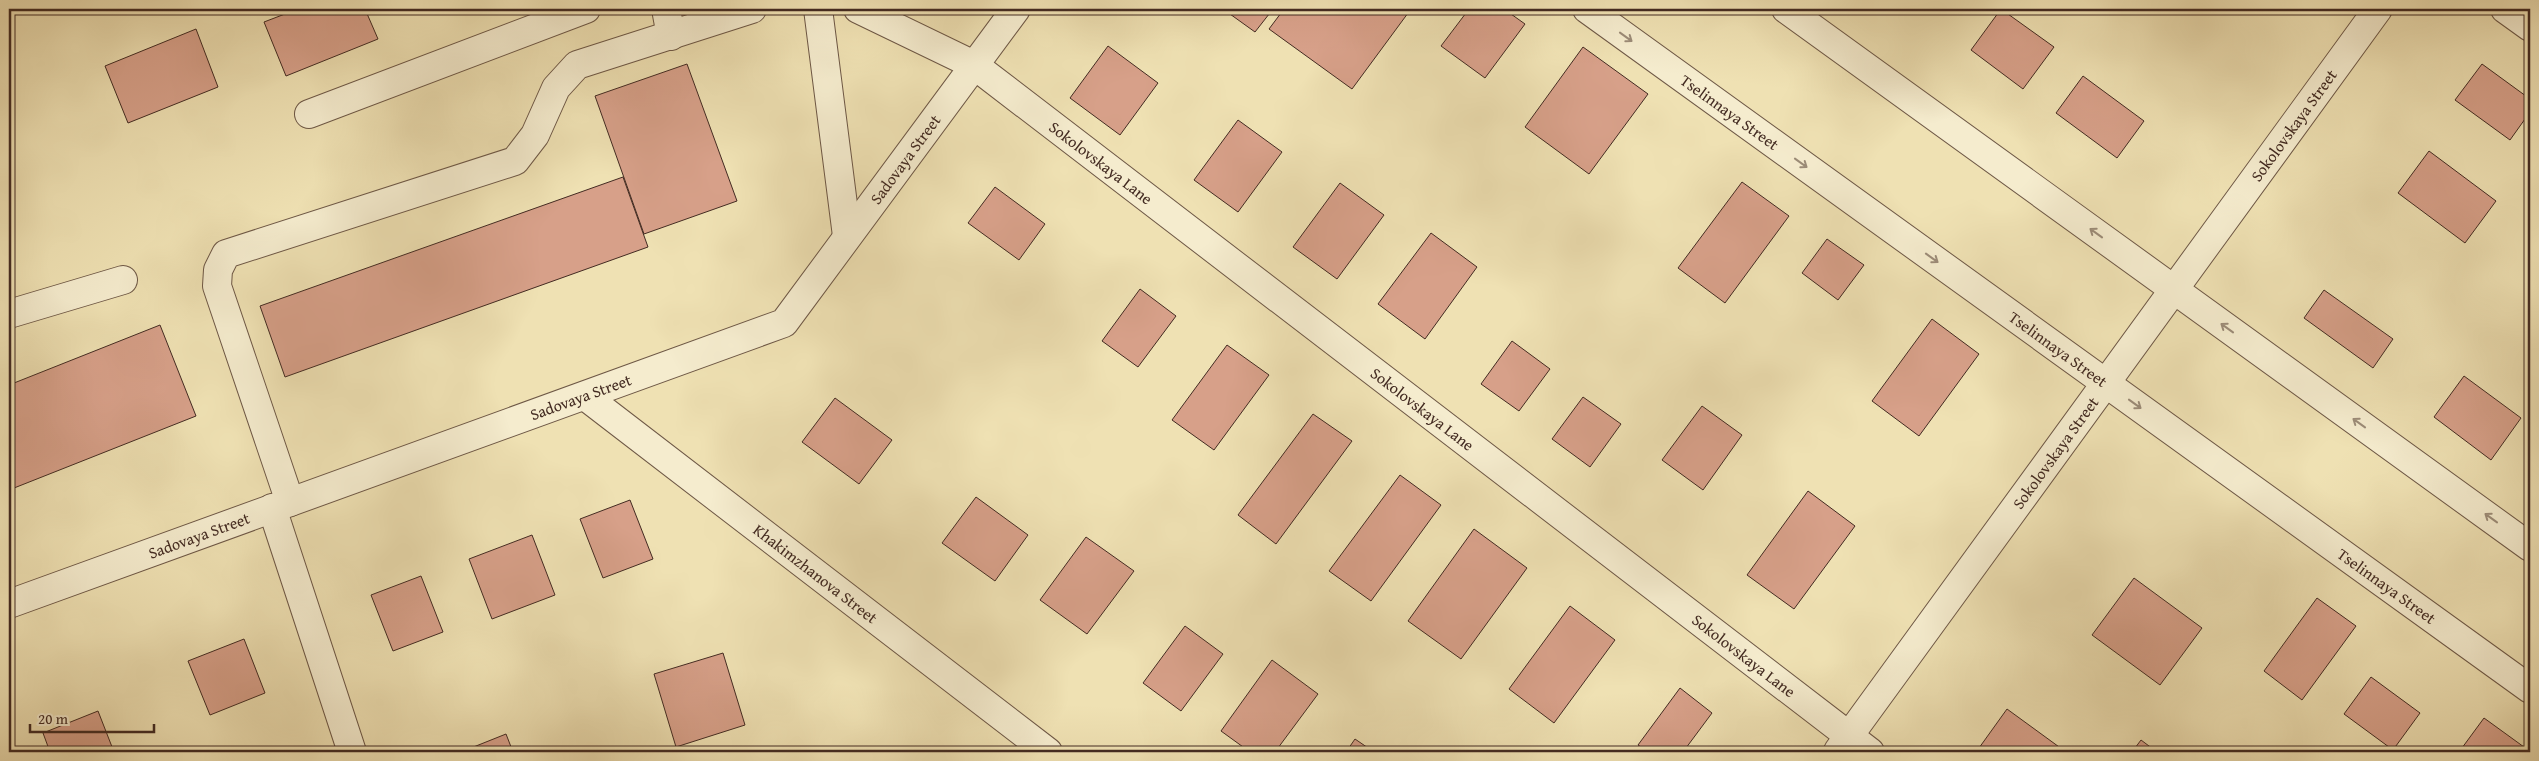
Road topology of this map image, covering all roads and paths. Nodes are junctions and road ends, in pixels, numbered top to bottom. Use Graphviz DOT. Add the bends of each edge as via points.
graph roads {
  1 [pos="586,9"];
  2 [pos="666,9"];
  3 [pos="752,9"];
  4 [pos="818,9"];
  5 [pos="858,9"];
  6 [pos="1016,9"];
  7 [pos="1587,9"];
  8 [pos="1786,9"];
  9 [pos="2378,9"];
  10 [pos="2505,9"];
  11 [pos="2530,27"];
  12 [pos="671,36"];
  13 [pos="974,65"];
  14 [pos="309,114"];
  15 [pos="847,236"];
  16 [pos="123,280"];
  17 [pos="2174,290"];
  18 [pos="9,314"];
  19 [pos="2106,383"];
  20 [pos="585,396"];
  21 [pos="281,505"];
  22 [pos="2530,547"];
  23 [pos="9,604"];
  24 [pos="2530,690"];
  25 [pos="1852,747"];
  26 [pos="352,752"];
  27 [pos="1048,752"];
  1 -- 14 [label="street"];
  2 -- 12 [label="street"];
  3 -- 12 [label="street"];
  4 -- 15 [label="street"];
  5 -- 13 [label="street"];
  6 -- 13 [label="street, Sadovaya Street"];
  7 -- 19 [label="street, Tselinnaya Street, one-way"];
  17 -- 8 [label="street, one-way"];
  9 -- 17 [label="street, Sokolovskaya Street"];
  10 -- 11 [label="street"];
  12 -- 21 [label="street" via="577,66 556,88 535,135 515,161 226,254 218,270 218,286"];
  13 -- 15 [label="street, Sadovaya Street"];
  13 -- 25 [label="street, Sokolovskaya Lane"];
  15 -- 20 [label="street, Sadovaya Street" via="784,322"];
  16 -- 18 [label="street"];
  17 -- 19 [label="street, Sokolovskaya Street"];
  22 -- 17 [label="street, one-way"];
  19 -- 24 [label="street, Tselinnaya Street, one-way"];
  19 -- 25 [label="street, Sokolovskaya Street"];
  20 -- 21 [label="street, Sadovaya Street"];
  20 -- 27 [label="street, Khakimzhanova Street"];
  21 -- 23 [label="street, Sadovaya Street"];
  21 -- 26 [label="street"];
}
